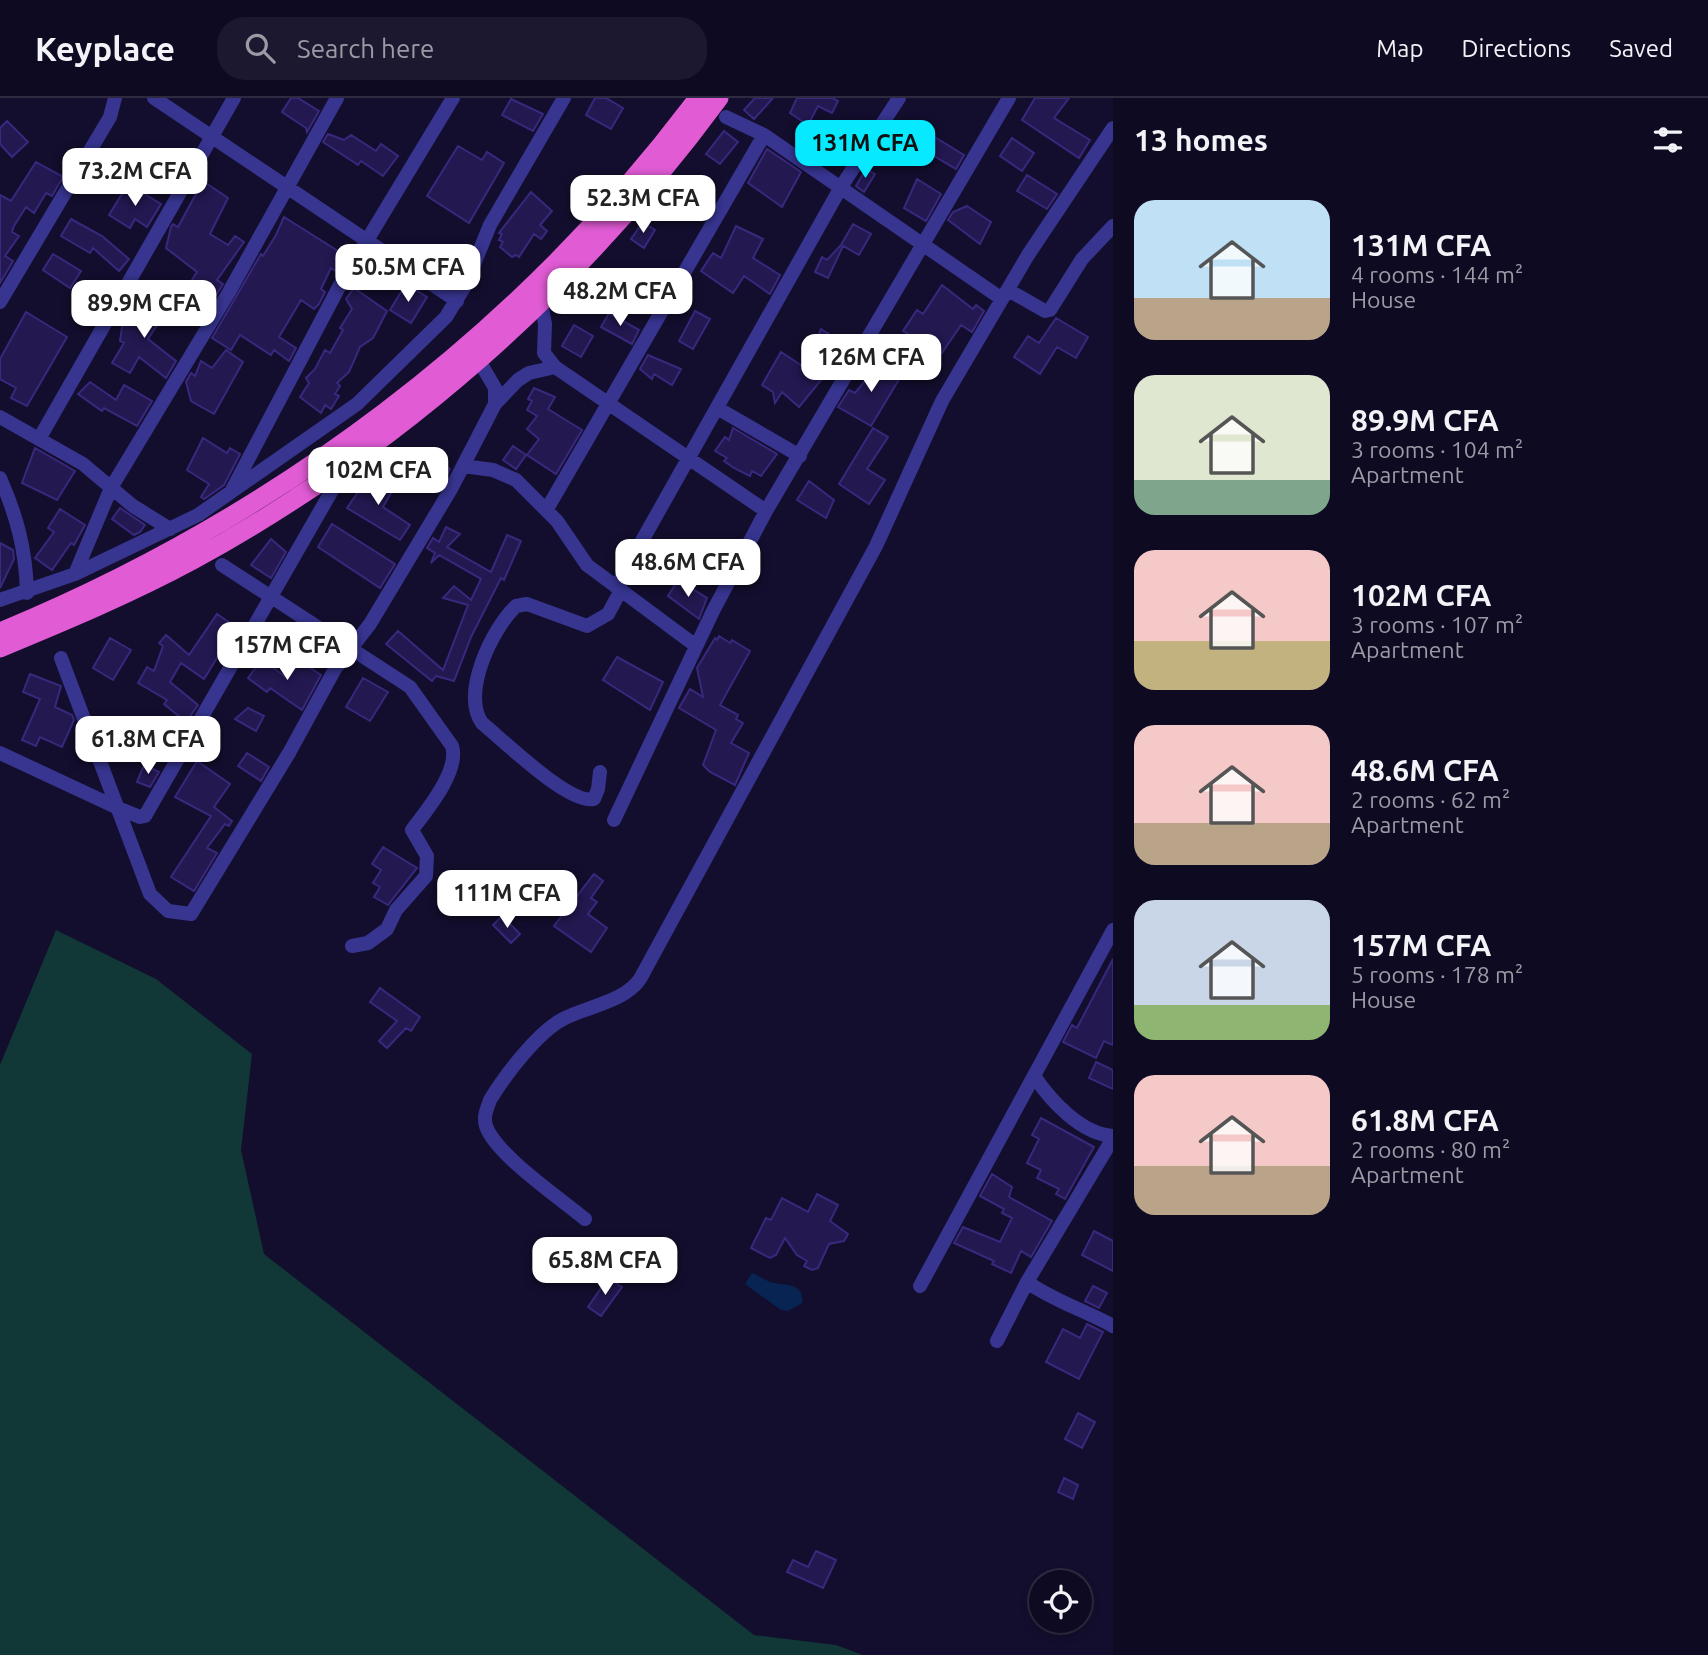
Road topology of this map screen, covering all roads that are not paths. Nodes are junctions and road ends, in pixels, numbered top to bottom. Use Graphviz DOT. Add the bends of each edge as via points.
graph roads {
  1 [pos="115,98"];
  2 [pos="154,98"];
  3 [pos="234,98"];
  4 [pos="337,98"];
  5 [pos="453,98"];
  6 [pos="564,98"];
  7 [pos="698,98"];
  8 [pos="719,98"];
  9 [pos="899,98"];
  10 [pos="1009,98"];
  11 [pos="726,117"];
  12 [pos="1113,128"];
  13 [pos="764,135"];
  14 [pos="211,139"];
  15 [pos="841,187"];
  16 [pos="285,188"];
  17 [pos="1113,226"];
  18 [pos="367,242"];
  19 [pos="921,246"];
  20 [pos="1005,295"];
  21 [pos="457,301"];
  22 [pos="0,302"];
  23 [pos="541,302"];
  24 [pos="478,359"];
  25 [pos="555,367"];
  26 [pos="495,404"];
  27 [pos="610,404"];
  28 [pos="717,408"];
  29 [pos="0,417"];
  30 [pos="39,439"];
  31 [pos="800,456"];
  32 [pos="688,459"];
  33 [pos="347,464"];
  34 [pos="463,466"];
  35 [pos="0,478"];
  36 [pos="111,488"];
  37 [pos="231,493"];
  38 [pos="547,509"];
  39 [pos="766,511"];
  40 [pos="170,529"];
  41 [pos="222,565"];
  42 [pos="75,574"];
  43 [pos="618,589"];
  44 [pos="27,593"];
  45 [pos="271,597"];
  46 [pos="0,600"];
  47 [pos="0,632"];
  48 [pos="696,646"];
  49 [pos="0,648"];
  50 [pos="350,648"];
  51 [pos="61,658"];
  52 [pos="0,753"];
  53 [pos="600,772"];
  54 [pos="120,809"];
  55 [pos="614,820"];
  56 [pos="1113,930"];
  57 [pos="352,946"];
  58 [pos="1034,1076"];
  59 [pos="1113,1137"];
  60 [pos="585,1219"];
  61 [pos="1027,1282"];
  62 [pos="920,1286"];
  63 [pos="1113,1326"];
  64 [pos="997,1341"];
  1 -- 22 [label="street" via="110,117"];
  2 -- 14 [label="street"];
  3 -- 14 [label="street"];
  4 -- 16 [label="street"];
  5 -- 18 [label="street"];
  6 -- 21 [label="street" via="490,225"];
  7 -- 47 [label="highway" via="567,254 406,397 280,487 202,533 111,583"];
  8 -- 23 [label="highway" via="614,227"];
  9 -- 15 [label="street"];
  10 -- 19 [label="street"];
  11 -- 13 [label="street"];
  12 -- 20 [label="street"];
  13 -- 15 [label="street"];
  13 -- 27 [label="street" via="689,269 626,368"];
  14 -- 16 [label="street"];
  14 -- 30 [label="street"];
  15 -- 19 [label="street"];
  15 -- 28 [label="street"];
  16 -- 18 [label="street"];
  16 -- 36 [label="street" via="229,292"];
  17 -- 20 [label="street" via="1082,259 1050,310"];
  18 -- 21 [label="street"];
  18 -- 37 [label="street"];
  19 -- 20 [label="street"];
  19 -- 31 [label="street"];
  20 -- 60 [label="street" via="942,401 876,546 640,979 628,991 564,1018 546,1032 490,1100 486,1124 499,1146"];
  21 -- 37 [label="street" via="357,404"];
  23 -- 24 [label="highway"];
  23 -- 25 [label="street" via="544,353"];
  24 -- 26 [label="street" via="495,387"];
  24 -- 33 [label="highway"];
  25 -- 26 [label="street" via="518,380"];
  25 -- 27 [label="street"];
  26 -- 34 [label="street"];
  27 -- 32 [label="street"];
  27 -- 38 [label="street"];
  28 -- 31 [label="street"];
  28 -- 32 [label="street"];
  29 -- 30 [label="street"];
  30 -- 36 [label="street" via="83,464"];
  31 -- 39 [label="street"];
  32 -- 39 [label="street"];
  32 -- 43 [label="street"];
  33 -- 45 [label="street"];
  33 -- 49 [label="highway" via="194,559"];
  34 -- 38 [label="street" via="505,474"];
  34 -- 50 [label="street" via="370,624"];
  35 -- 44 [label="street" via="14,510 26,559"];
  36 -- 40 [label="street"];
  36 -- 42 [label="street"];
  37 -- 40 [label="street"];
  38 -- 43 [label="street" via="580,558"];
  39 -- 48 [label="street"];
  40 -- 42 [label="street"];
  41 -- 45 [label="street"];
  42 -- 44 [label="street"];
  43 -- 48 [label="street"];
  43 -- 53 [label="street" via="608,614 587,626 527,604 516,607 486,655 473,689 473,707 482,723 566,792 594,799"];
  44 -- 46 [label="street"];
  45 -- 50 [label="street"];
  45 -- 54 [label="street" via="148,813 140,817"];
  48 -- 55 [label="street"];
  50 -- 54 [label="street" via="191,914 167,911 150,894"];
  50 -- 57 [label="street" via="410,687 454,752 440,791 412,830 427,856 426,876 396,910 387,929 368,943"];
  51 -- 54 [label="street"];
  52 -- 54 [label="street"];
  56 -- 58 [label="street"];
  58 -- 59 [label="street" via="1059,1106 1092,1130"];
  58 -- 62 [label="street"];
  59 -- 61 [label="street"];
  61 -- 63 [label="street"];
  61 -- 64 [label="street"];
}
